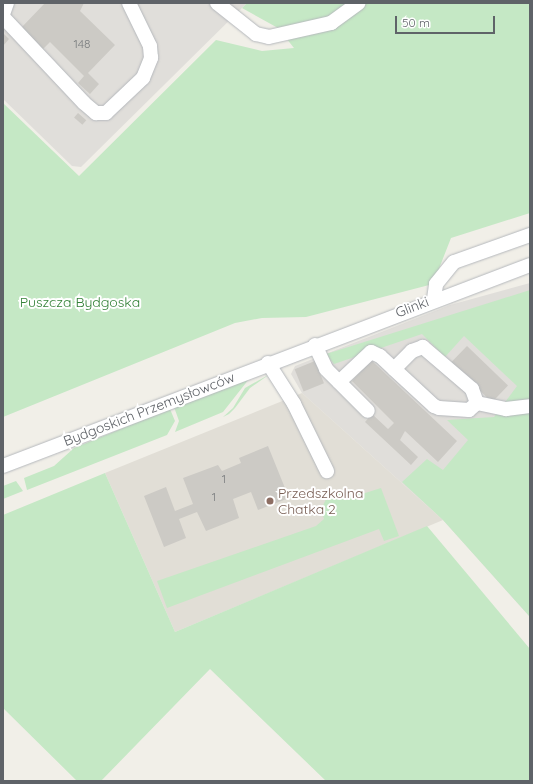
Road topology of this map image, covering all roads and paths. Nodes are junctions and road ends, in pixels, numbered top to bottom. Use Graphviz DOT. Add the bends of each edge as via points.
graph roads {
  1 [pos="7,3"];
  2 [pos="129,3"];
  3 [pos="360,3"];
  4 [pos="220,4"];
  5 [pos="3,15"];
  6 [pos="530,235"];
  7 [pos="530,265"];
  8 [pos="434,299"];
  9 [pos="315,345"];
  10 [pos="296,352"];
  11 [pos="268,363"];
  12 [pos="394,369"];
  13 [pos="339,382"];
  14 [pos="476,403"];
  15 [pos="530,406"];
  16 [pos="368,411"];
  17 [pos="3,466"];
  18 [pos="327,471"];
  1 -- 5 [label="street"];
  2 -- 5 [label="street" via="150,46 151,58 143,78 106,113 96,113 84,103"];
  3 -- 4 [label="street" via="331,23 269,37 256,34 232,18"];
  6 -- 8 [label="street" via="454,262 436,284"];
  7 -- 8 [label="street, Glinki"];
  8 -- 9 [label="street, Glinki"];
  9 -- 10 [label="street, Glinki"];
  9 -- 13 [label="street" via="326,370"];
  10 -- 11 [label="street, Bydgoskich Przemysłowców"];
  11 -- 17 [label="street, Bydgoskich Przemysłowców"];
  11 -- 18 [label="street" via="294,404"];
  12 -- 13 [label="street" via="371,352"];
  12 -- 14 [label="street" via="439,408 469,410"];
  12 -- 14 [label="street" via="412,351 423,347 472,389"];
  13 -- 16 [label="street"];
  14 -- 15 [label="street" via="506,409"];
}
